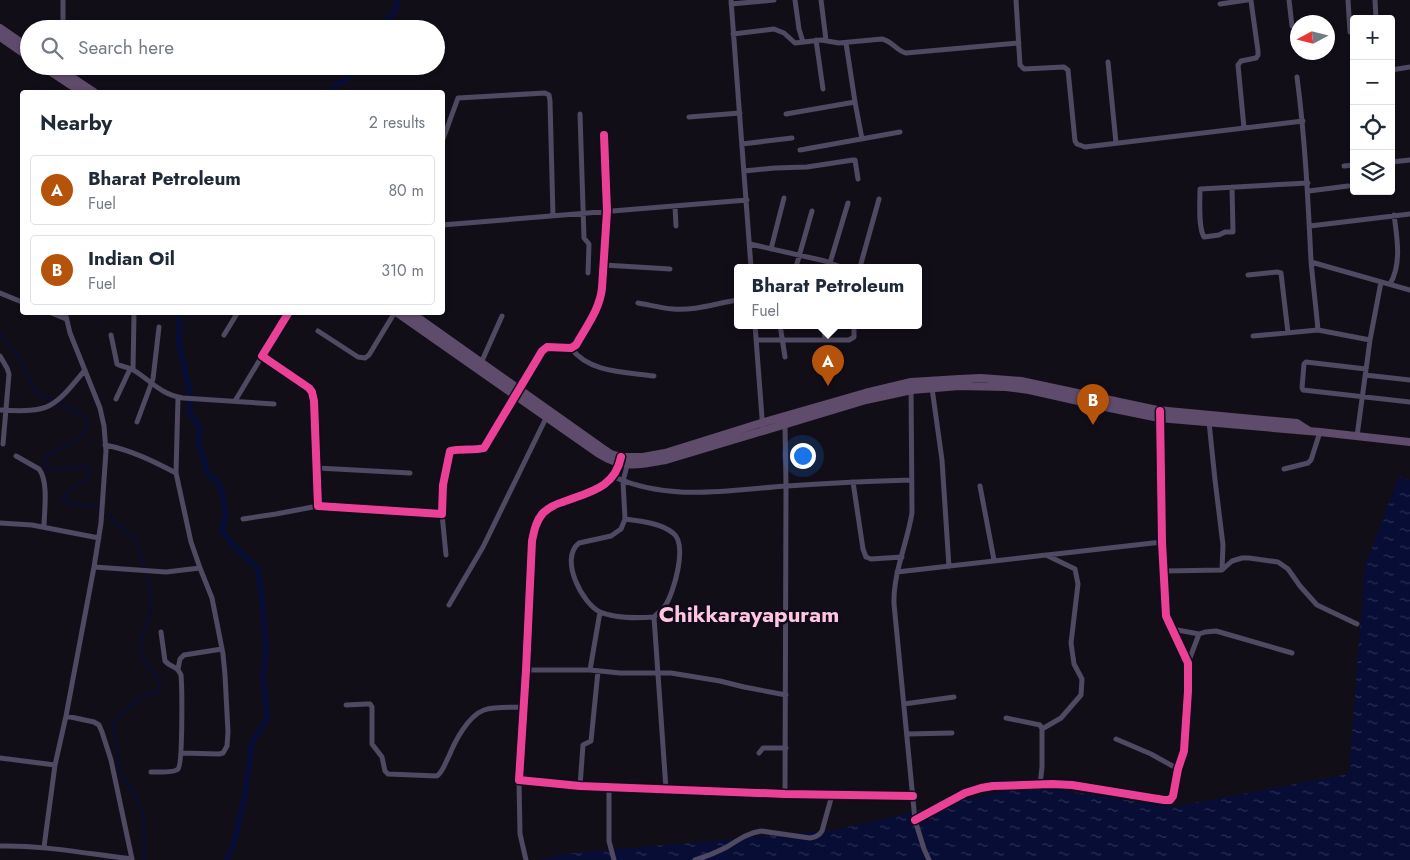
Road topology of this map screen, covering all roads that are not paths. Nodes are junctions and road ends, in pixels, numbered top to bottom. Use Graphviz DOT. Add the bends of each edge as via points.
graph roads {
  1 [pos="63,0"];
  2 [pos="774,0"];
  3 [pos="795,0"];
  4 [pos="820,0"];
  5 [pos="1016,0"];
  6 [pos="1248,0"];
  7 [pos="1289,0"];
  8 [pos="1348,0"];
  9 [pos="1375,0"];
  10 [pos="731,2"];
  11 [pos="1220,4"];
  12 [pos="1291,15"];
  13 [pos="1376,15"];
  14 [pos="63,20"];
  15 [pos="0,28"];
  16 [pos="1350,32"];
  17 [pos="733,34"];
  18 [pos="0,38"];
  19 [pos="816,40"];
  20 [pos="826,40"];
  21 [pos="20,42"];
  22 [pos="803,42"];
  23 [pos="846,43"];
  24 [pos="1018,43"];
  25 [pos="20,52"];
  26 [pos="1108,62"];
  27 [pos="1410,67"];
  28 [pos="1395,69"];
  29 [pos="64,75"];
  30 [pos="67,75"];
  31 [pos="1297,77"];
  32 [pos="824,89"];
  33 [pos="79,90"];
  34 [pos="91,90"];
  35 [pos="855,102"];
  36 [pos="740,113"];
  37 [pos="580,114"];
  38 [pos="786,114"];
  39 [pos="689,117"];
  40 [pos="1303,121"];
  41 [pos="1244,128"];
  42 [pos="900,132"];
  43 [pos="445,134"];
  44 [pos="604,135"];
  45 [pos="792,138"];
  46 [pos="862,139"];
  47 [pos="1116,143"];
  48 [pos="742,144"];
  49 [pos="800,150"];
  50 [pos="1410,160"];
  51 [pos="1395,162"];
  52 [pos="1350,165"];
  53 [pos="1344,166"];
  54 [pos="744,171"];
  55 [pos="858,179"];
  56 [pos="1308,183"];
  57 [pos="1348,186"];
  58 [pos="1232,188"];
  59 [pos="1308,191"];
  60 [pos="784,198"];
  61 [pos="879,199"];
  62 [pos="747,200"];
  63 [pos="848,203"];
  64 [pos="675,206"];
  65 [pos="606,211"];
  66 [pos="812,211"];
  67 [pos="583,213"];
  68 [pos="1410,214"];
  69 [pos="1394,215"];
  70 [pos="553,216"];
  71 [pos="445,225"];
  72 [pos="676,226"];
  73 [pos="1310,226"];
  74 [pos="750,244"];
  75 [pos="772,249"];
  76 [pos="799,256"];
  77 [pos="1312,262"];
  78 [pos="604,264"];
  79 [pos="751,264"];
  80 [pos="797,264"];
  81 [pos="826,264"];
  82 [pos="861,264"];
  83 [pos="670,270"];
  84 [pos="588,274"];
  85 [pos="1248,275"];
  86 [pos="1381,282"];
  87 [pos="1390,284"];
  88 [pos="1410,290"];
  89 [pos="0,293"];
  90 [pos="20,301"];
  91 [pos="734,301"];
  92 [pos="638,303"];
  93 [pos="56,315"];
  94 [pos="65,315"];
  95 [pos="134,315"];
  96 [pos="236,315"];
  97 [pos="287,315"];
  98 [pos="394,315"];
  99 [pos="400,315"];
  100 [pos="414,315"];
  101 [pos="502,316"];
  102 [pos="66,319"];
  103 [pos="159,328"];
  104 [pos="755,329"];
  105 [pos="781,329"];
  106 [pos="824,329"];
  107 [pos="854,329"];
  108 [pos="1318,330"];
  109 [pos="318,331"];
  110 [pos="1288,333"];
  111 [pos="111,335"];
  112 [pos="224,335"];
  113 [pos="1253,336"];
  114 [pos="756,340"];
  115 [pos="782,340"];
  116 [pos="825,340"];
  117 [pos="1370,340"];
  118 [pos="571,348"];
  119 [pos="0,356"];
  120 [pos="262,356"];
  121 [pos="786,357"];
  122 [pos="481,363"];
  123 [pos="132,369"];
  124 [pos="85,370"];
  125 [pos="1366,372"];
  126 [pos="654,376"];
  127 [pos="1410,380"];
  128 [pos="152,384"];
  129 [pos="912,386"];
  130 [pos="932,388"];
  131 [pos="517,393"];
  132 [pos="180,397"];
  133 [pos="1362,397"];
  134 [pos="116,398"];
  135 [pos="234,402"];
  136 [pos="1410,402"];
  137 [pos="274,404"];
  138 [pos="3,410"];
  139 [pos="1160,414"];
  140 [pos="548,415"];
  141 [pos="1209,419"];
  142 [pos="137,422"];
  143 [pos="762,423"];
  144 [pos="785,425"];
  145 [pos="763,431"];
  146 [pos="1320,432"];
  147 [pos="1357,436"];
  148 [pos="1410,442"];
  149 [pos="3,444"];
  150 [pos="105,445"];
  151 [pos="16,456"];
  152 [pos="624,461"];
  153 [pos="317,468"];
  154 [pos="1284,469"];
  155 [pos="176,473"];
  156 [pos="410,473"];
  157 [pos="614,477"];
  158 [pos="912,480"];
  159 [pos="623,481"];
  160 [pos="852,482"];
  161 [pos="786,486"];
  162 [pos="980,486"];
  163 [pos="318,506"];
  164 [pos="442,514"];
  165 [pos="244,519"];
  166 [pos="625,519"];
  167 [pos="0,523"];
  168 [pos="44,527"];
  169 [pos="99,538"];
  170 [pos="1162,542"];
  171 [pos="446,555"];
  172 [pos="1046,555"];
  173 [pos="902,557"];
  174 [pos="994,560"];
  175 [pos="949,566"];
  176 [pos="94,567"];
  177 [pos="200,568"];
  178 [pos="1222,570"];
  179 [pos="1164,571"];
  180 [pos="897,572"];
  181 [pos="449,605"];
  182 [pos="600,612"];
  183 [pos="654,617"];
  184 [pos="1357,624"];
  185 [pos="1172,629"];
  186 [pos="161,632"];
  187 [pos="1199,634"];
  188 [pos="222,649"];
  189 [pos="1292,653"];
  190 [pos="1188,662"];
  191 [pos="178,669"];
  192 [pos="526,670"];
  193 [pos="590,670"];
  194 [pos="598,671"];
  195 [pos="659,673"];
  196 [pos="786,695"];
  197 [pos="954,697"];
  198 [pos="904,704"];
  199 [pos="346,705"];
  200 [pos="524,707"];
  201 [pos="66,716"];
  202 [pos="1006,718"];
  203 [pos="1042,729"];
  204 [pos="952,733"];
  205 [pos="907,734"];
  206 [pos="1116,738"];
  207 [pos="786,748"];
  208 [pos="182,753"];
  209 [pos="759,753"];
  210 [pos="0,758"];
  211 [pos="54,765"];
  212 [pos="1178,769"];
  213 [pos="151,772"];
  214 [pos="519,780"];
  215 [pos="1040,784"];
  216 [pos="580,786"];
  217 [pos="610,787"];
  218 [pos="666,789"];
  219 [pos="785,794"];
  220 [pos="832,794"];
  221 [pos="912,796"];
  222 [pos="915,820"];
  223 [pos="0,846"];
  224 [pos="44,847"];
  225 [pos="526,860"];
  226 [pos="614,860"];
  227 [pos="695,860"];
  228 [pos="929,860"];
  1 -- 14 [label="street"];
  2 -- 10 [label="street"];
  3 -- 22 [label="street"];
  4 -- 20 [label="street"];
  5 -- 24 [label="street"];
  6 -- 11 [label="street"];
  6 -- 41 [label="street" via="1251,1 1258,55 1238,65"];
  7 -- 12 [label="street"];
  8 -- 16 [label="street"];
  9 -- 13 [label="street"];
  10 -- 17 [label="street"];
  15 -- 21 [label="main road"];
  17 -- 22 [label="street" via="774,29 795,43"];
  17 -- 36 [label="street"];
  18 -- 25 [label="main road"];
  19 -- 20 [label="street"];
  19 -- 22 [label="street"];
  19 -- 32 [label="street"];
  20 -- 23 [label="street"];
  23 -- 24 [label="street" via="888,40 906,54"];
  23 -- 35 [label="street"];
  24 -- 47 [label="street" via="1020,65 1024,70 1064,67 1068,70 1077,144 1085,147"];
  26 -- 47 [label="street"];
  27 -- 28 [label="street"];
  29 -- 33 [label="main road"];
  30 -- 34 [label="main road"];
  31 -- 40 [label="street"];
  35 -- 38 [label="street"];
  35 -- 46 [label="street"];
  36 -- 39 [label="street"];
  36 -- 48 [label="street"];
  37 -- 67 [label="street"];
  40 -- 41 [label="street"];
  40 -- 56 [label="street"];
  41 -- 47 [label="street"];
  42 -- 46 [label="street"];
  43 -- 70 [label="street" via="458,98 549,95"];
  44 -- 65 [label="street"];
  45 -- 48 [label="street"];
  46 -- 49 [label="street"];
  48 -- 54 [label="street"];
  50 -- 51 [label="street"];
  52 -- 53 [label="street"];
  54 -- 55 [label="street" via="855,160"];
  54 -- 62 [label="street"];
  56 -- 58 [label="street"];
  56 -- 59 [label="street"];
  57 -- 59 [label="street"];
  58 -- 58 [label="street" via="1200,189 1204,238 1233,232"];
  59 -- 73 [label="street"];
  60 -- 75 [label="street"];
  61 -- 82 [label="street"];
  62 -- 64 [label="street"];
  62 -- 74 [label="street"];
  63 -- 81 [label="street"];
  64 -- 65 [label="street"];
  64 -- 72 [label="street"];
  65 -- 67 [label="street"];
  65 -- 78 [label="street"];
  66 -- 76 [label="street"];
  67 -- 70 [label="street"];
  67 -- 84 [label="street" via="584,238 589,244"];
  68 -- 69 [label="street"];
  69 -- 73 [label="street"];
  69 -- 87 [label="street" via="1398,242 1396,266"];
  70 -- 71 [label="street"];
  73 -- 77 [label="street"];
  74 -- 75 [label="street"];
  74 -- 79 [label="street"];
  75 -- 76 [label="street"];
  76 -- 80 [label="street"];
  76 -- 81 [label="street"];
  77 -- 86 [label="street"];
  77 -- 108 [label="street"];
  78 -- 83 [label="street"];
  78 -- 118 [label="street" via="598,306 576,345"];
  85 -- 110 [label="street" via="1281,273"];
  86 -- 87 [label="street"];
  86 -- 117 [label="street"];
  87 -- 88 [label="street"];
  89 -- 90 [label="street"];
  91 -- 92 [label="street" via="682,310"];
  93 -- 102 [label="street"];
  94 -- 102 [label="street"];
  95 -- 123 [label="street"];
  96 -- 112 [label="street"];
  97 -- 120 [label="street"];
  98 -- 109 [label="street" via="365,358 358,357"];
  99 -- 131 [label="main road"];
  100 -- 122 [label="main road"];
  101 -- 122 [label="street"];
  102 -- 124 [label="street"];
  103 -- 128 [label="street"];
  104 -- 114 [label="street"];
  105 -- 115 [label="street"];
  106 -- 116 [label="street"];
  107 -- 116 [label="street" via="851,339"];
  108 -- 110 [label="street"];
  108 -- 117 [label="street"];
  110 -- 113 [label="street"];
  111 -- 123 [label="street" via="117,364"];
  114 -- 115 [label="street"];
  114 -- 143 [label="street"];
  115 -- 116 [label="street"];
  115 -- 121 [label="street"];
  117 -- 125 [label="street"];
  118 -- 126 [label="street" via="582,360 594,365"];
  118 -- 131 [label="street" via="547,347 542,351"];
  119 -- 138 [label="street" via="8,374"];
  120 -- 135 [label="street"];
  120 -- 153 [label="street" via="312,392"];
  122 -- 131 [label="main road"];
  123 -- 128 [label="street"];
  123 -- 134 [label="street"];
  124 -- 138 [label="street" via="56,402 35,411"];
  124 -- 150 [label="street" via="100,408"];
  125 -- 127 [label="street"];
  125 -- 133 [label="street"];
  125 -- 133 [label="street" via="1304,364 1303,390"];
  128 -- 132 [label="street"];
  128 -- 142 [label="street"];
  129 -- 130 [label="main road"];
  129 -- 139 [label="main road" via="937,380 980,378 1021,381"];
  129 -- 143 [label="main road" via="865,393"];
  129 -- 144 [label="main road"];
  129 -- 158 [label="street"];
  130 -- 139 [label="main road" via="980,386 1029,390 1114,409"];
  130 -- 175 [label="street" via="942,460"];
  131 -- 140 [label="main road"];
  131 -- 164 [label="street" via="484,448 450,451 443,486"];
  132 -- 135 [label="street"];
  132 -- 155 [label="street"];
  133 -- 136 [label="street"];
  133 -- 147 [label="street"];
  135 -- 137 [label="street"];
  138 -- 149 [label="street"];
  139 -- 141 [label="main road"];
  139 -- 170 [label="street"];
  140 -- 152 [label="main road" via="604,457"];
  140 -- 181 [label="street" via="483,547"];
  141 -- 146 [label="main road"];
  141 -- 178 [label="street" via="1223,545"];
  143 -- 145 [label="street"];
  143 -- 152 [label="main road" via="665,453"];
  144 -- 145 [label="main road"];
  144 -- 161 [label="street"];
  145 -- 152 [label="main road" via="666,460 643,464"];
  146 -- 147 [label="main road"];
  146 -- 154 [label="street" via="1311,460"];
  147 -- 148 [label="main road"];
  150 -- 155 [label="street" via="160,464"];
  150 -- 169 [label="street"];
  151 -- 168 [label="street" via="42,473 45,486"];
  152 -- 157 [label="street"];
  152 -- 159 [label="street"];
  153 -- 156 [label="street"];
  153 -- 163 [label="street"];
  155 -- 177 [label="street"];
  157 -- 159 [label="street"];
  157 -- 192 [label="street" via="597,489 551,506 536,526 532,541"];
  158 -- 160 [label="street"];
  158 -- 173 [label="street" via="912,513"];
  159 -- 161 [label="street" via="657,490 691,493"];
  159 -- 166 [label="street"];
  160 -- 161 [label="street"];
  160 -- 173 [label="street" via="866,557"];
  161 -- 196 [label="street"];
  162 -- 174 [label="street"];
  163 -- 164 [label="street"];
  163 -- 165 [label="street"];
  164 -- 171 [label="street"];
  166 -- 182 [label="street" via="617,533 578,543 572,554 578,588"];
  166 -- 183 [label="street" via="668,530 680,543 671,592 665,606"];
  167 -- 168 [label="street"];
  168 -- 169 [label="street"];
  169 -- 176 [label="street"];
  170 -- 172 [label="street"];
  170 -- 179 [label="street"];
  172 -- 174 [label="street"];
  172 -- 203 [label="street" via="1074,569 1078,584 1072,643 1074,664 1082,679 1081,695 1060,718"];
  173 -- 180 [label="street"];
  174 -- 175 [label="street"];
  175 -- 180 [label="street"];
  176 -- 177 [label="street" via="166,572"];
  176 -- 201 [label="street"];
  177 -- 188 [label="street" via="212,598"];
  178 -- 179 [label="street"];
  178 -- 184 [label="street" via="1242,558 1278,562 1288,569 1317,606"];
  179 -- 185 [label="street" via="1166,616"];
  180 -- 198 [label="street" via="893,590"];
  182 -- 183 [label="street" via="631,618"];
  182 -- 193 [label="street"];
  183 -- 195 [label="street"];
  185 -- 187 [label="street"];
  185 -- 190 [label="street"];
  186 -- 191 [label="street" via="165,661"];
  187 -- 189 [label="street" via="1216,631"];
  187 -- 190 [label="street"];
  188 -- 191 [label="street" via="184,656"];
  188 -- 208 [label="street" via="227,746 219,754"];
  190 -- 212 [label="street" via="1184,751"];
  191 -- 208 [label="street" via="182,683"];
  192 -- 193 [label="street"];
  192 -- 200 [label="street"];
  193 -- 194 [label="street"];
  194 -- 195 [label="street"];
  194 -- 216 [label="street" via="591,741 583,745"];
  195 -- 196 [label="street"];
  195 -- 218 [label="street"];
  196 -- 207 [label="street"];
  197 -- 198 [label="street"];
  198 -- 205 [label="street"];
  199 -- 200 [label="street" via="372,706 372,744 382,757 388,774 437,776 465,726 479,713 490,708"];
  200 -- 214 [label="street"];
  201 -- 211 [label="street"];
  201 -- 224 [label="street" via="99,725 111,760 132,859"];
  202 -- 203 [label="street" via="1034,723"];
  203 -- 215 [label="street"];
  204 -- 205 [label="street"];
  205 -- 221 [label="street"];
  206 -- 212 [label="street"];
  207 -- 209 [label="street" via="763,748"];
  207 -- 219 [label="street"];
  208 -- 213 [label="street" via="178,770"];
  210 -- 211 [label="street"];
  211 -- 224 [label="street"];
  212 -- 215 [label="street" via="1170,800 1072,785"];
  214 -- 216 [label="street"];
  214 -- 225 [label="street" via="520,834"];
  215 -- 222 [label="street" via="993,786 970,791"];
  216 -- 217 [label="street"];
  217 -- 218 [label="street"];
  217 -- 226 [label="street" via="608,840"];
  218 -- 219 [label="street"];
  219 -- 220 [label="street"];
  220 -- 221 [label="street"];
  220 -- 227 [label="street" via="822,831 815,837 754,832"];
  221 -- 222 [label="street"];
  222 -- 228 [label="street"];
  223 -- 224 [label="street"];
}
